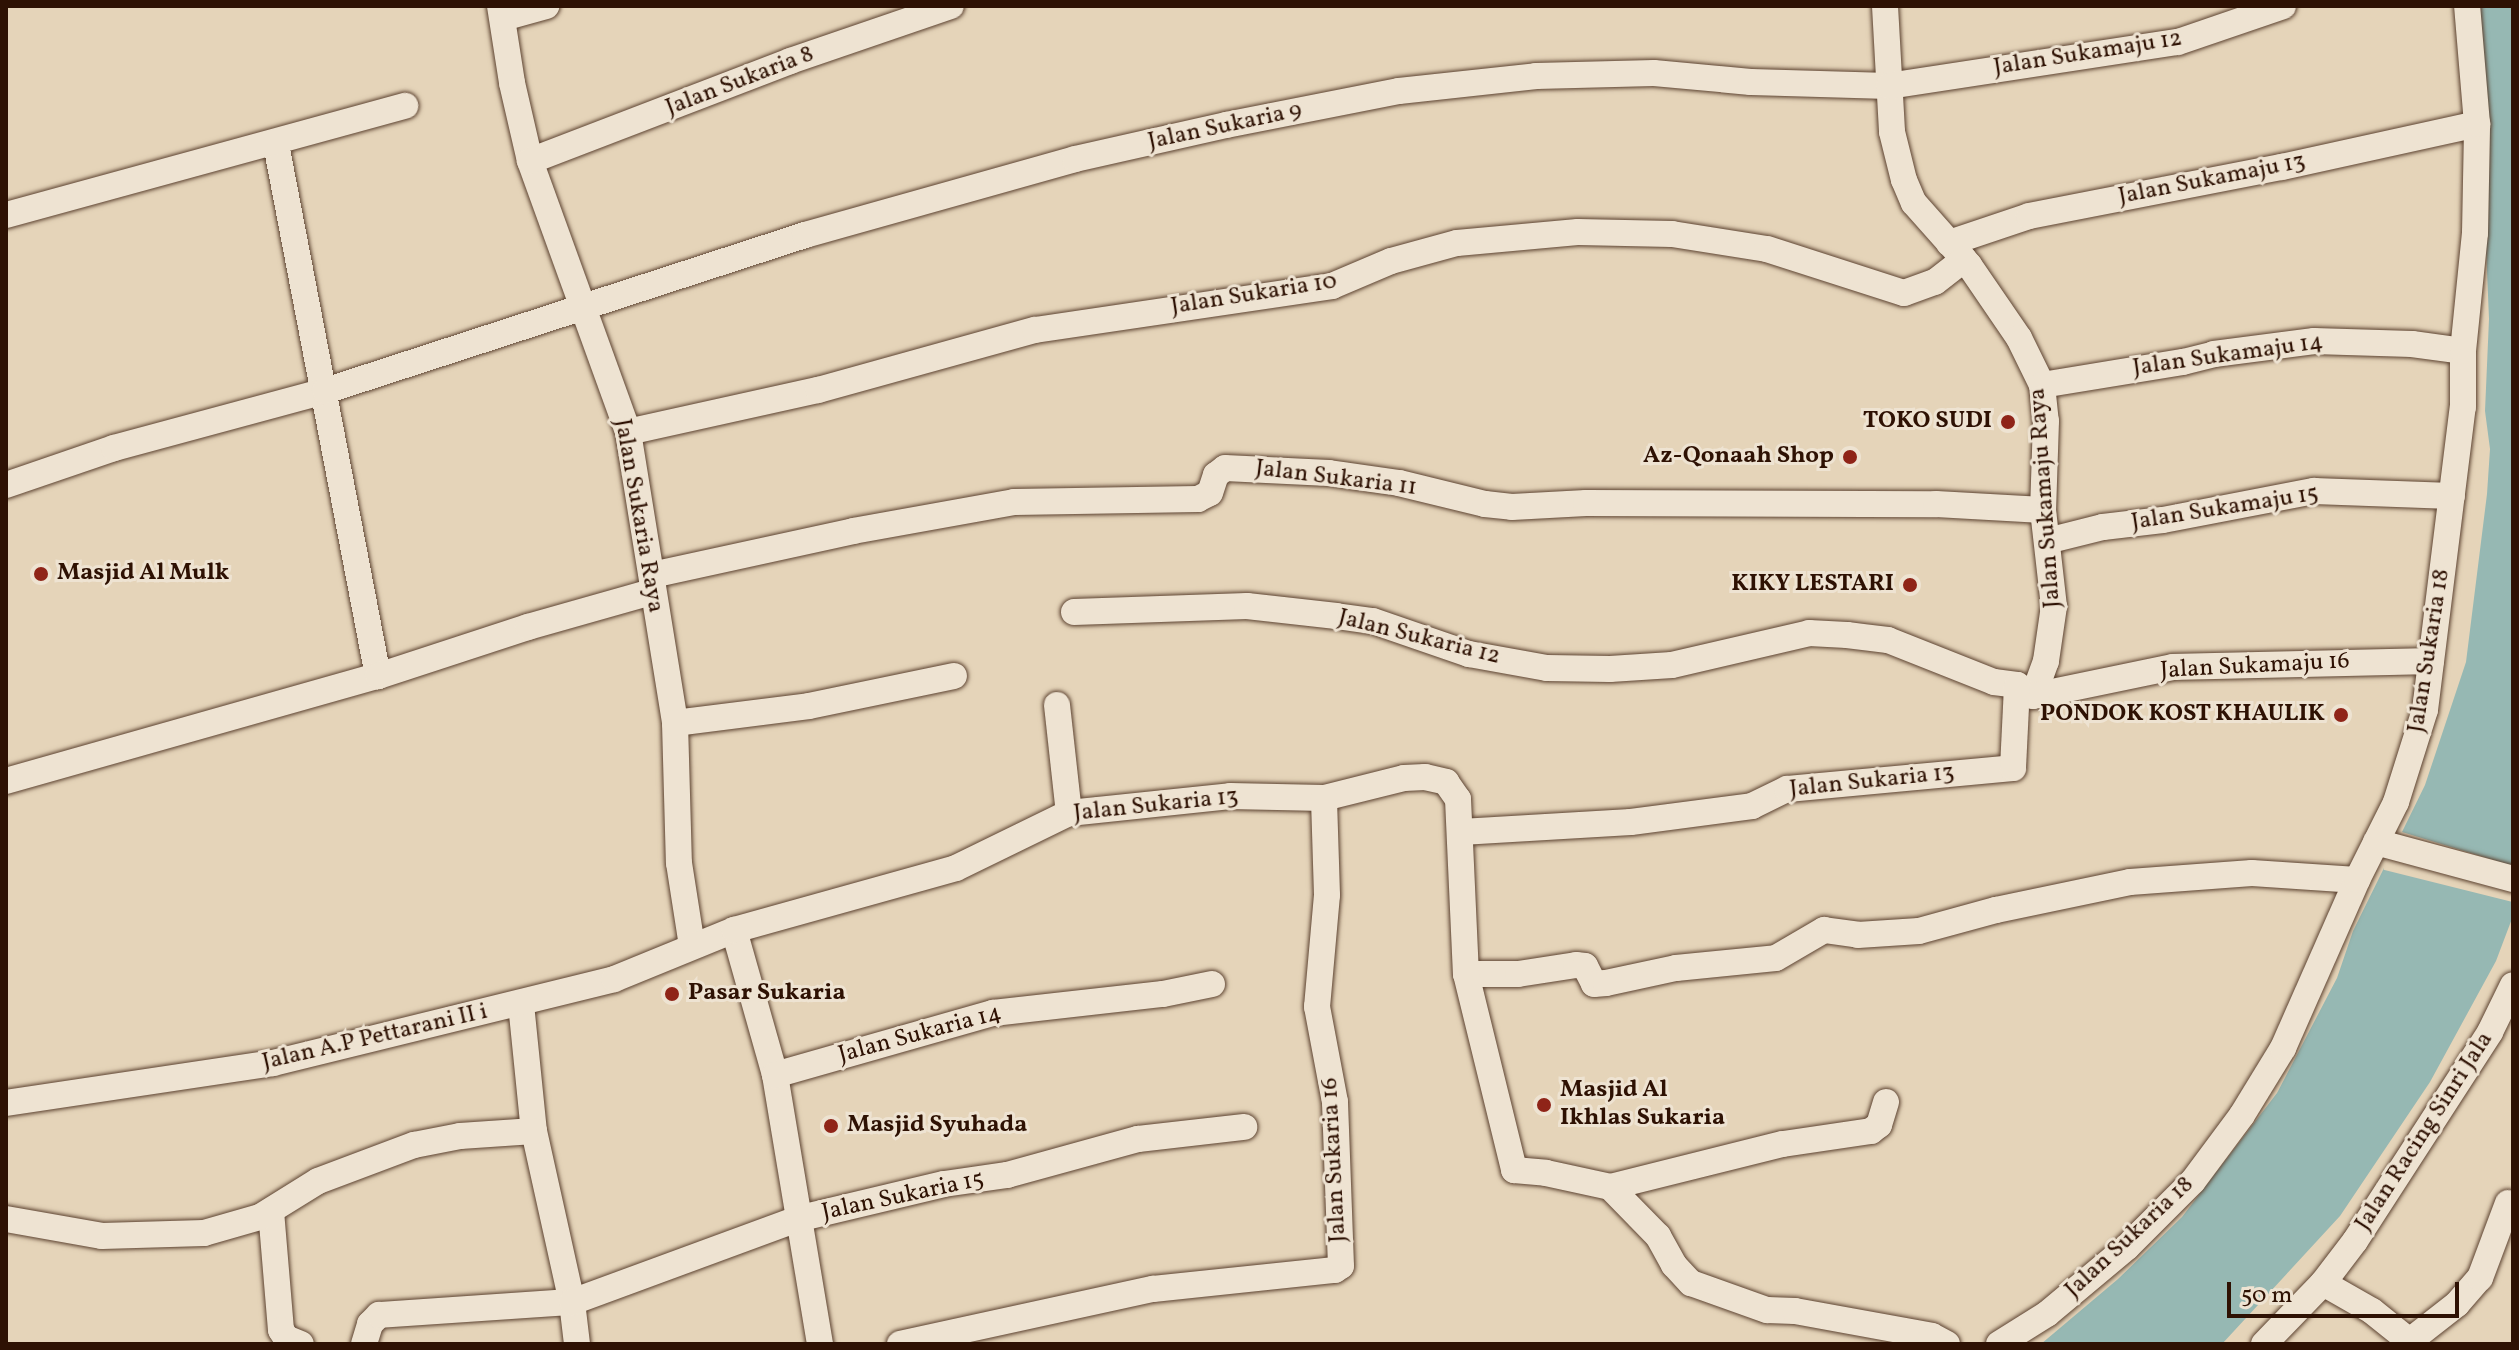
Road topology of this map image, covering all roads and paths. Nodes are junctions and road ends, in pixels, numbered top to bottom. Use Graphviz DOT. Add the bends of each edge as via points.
graph roads {
  1 [pos="546,6"];
  2 [pos="951,6"];
  3 [pos="1885,6"];
  4 [pos="2283,6"];
  5 [pos="2467,6"];
  6 [pos="502,12"];
  7 [pos="1889,86"];
  8 [pos="405,106"];
  9 [pos="2477,124"];
  10 [pos="276,144"];
  11 [pos="530,161"];
  12 [pos="6,215"];
  13 [pos="1956,251"];
  14 [pos="580,305"];
  15 [pos="2463,351"];
  16 [pos="2042,385"];
  17 [pos="325,391"];
  18 [pos="628,432"];
  19 [pos="6,485"];
  20 [pos="2452,496"];
  21 [pos="2043,510"];
  22 [pos="2047,541"];
  23 [pos="652,583"];
  24 [pos="1074,612"];
  25 [pos="2431,661"];
  26 [pos="378,676"];
  27 [pos="954,676"];
  28 [pos="2025,690"];
  29 [pos="1057,705"];
  30 [pos="675,723"];
  31 [pos="6,781"];
  32 [pos="1324,798"];
  33 [pos="1069,813"];
  34 [pos="1461,832"];
  35 [pos="2382,844"];
  36 [pos="2513,879"];
  37 [pos="2357,880"];
  38 [pos="734,930"];
  39 [pos="692,946"];
  40 [pos="1466,974"];
  41 [pos="1212,984"];
  42 [pos="2513,985"];
  43 [pos="521,1004"];
  44 [pos="775,1075"];
  45 [pos="1886,1102"];
  46 [pos="6,1103"];
  47 [pos="1244,1127"];
  48 [pos="534,1131"];
  49 [pos="1610,1187"];
  50 [pos="2508,1203"];
  51 [pos="271,1211"];
  52 [pos="6,1219"];
  53 [pos="797,1219"];
  54 [pos="2323,1283"];
  55 [pos="572,1302"];
  56 [pos="2412,1342"];
  57 [pos="301,1344"];
  58 [pos="364,1344"];
  59 [pos="577,1344"];
  60 [pos="820,1344"];
  61 [pos="900,1344"];
  62 [pos="1947,1344"];
  63 [pos="1999,1344"];
  64 [pos="2264,1344"];
  1 -- 6 [label="street"];
  2 -- 11 [label="street, Jalan Sukaria 8" via="790,61"];
  3 -- 7 [label="street, Jalan Sukamaju Raya"];
  4 -- 7 [label="street, Jalan Sukamaju 12" via="2178,42"];
  5 -- 9 [label="street, Jalan Sukaria 18"];
  6 -- 11 [label="street, Jalan Sukaria Raya"];
  7 -- 13 [label="street, Jalan Sukamaju Raya" via="1892,132 1904,180 1914,203"];
  7 -- 14 [label="street, Jalan Sukaria 9" via="1577,73 1399,91 1075,159"];
  8 -- 10 [label="street"];
  9 -- 13 [label="street, Jalan Sukamaju 13" via="2029,216"];
  9 -- 15 [label="street, Jalan Sukaria 18" via="2475,233"];
  10 -- 12 [label="street"];
  10 -- 17 [label="street"];
  11 -- 14 [label="street, Jalan Sukaria Raya"];
  13 -- 16 [label="street, Jalan Sukamaju Raya" via="2019,338"];
  13 -- 18 [label="street, Jalan Sukaria 10" via="1935,282 1904,293 1767,249 1672,234 1578,232 1457,243 1405,256 1332,286 1035,330 818,390"];
  14 -- 17 [label="street, Jalan Sukaria 9"];
  14 -- 18 [label="street, Jalan Sukaria Raya"];
  15 -- 16 [label="street, Jalan Sukamaju 14" via="2314,341"];
  15 -- 20 [label="street, Jalan Sukaria 18" via="2463,407"];
  16 -- 21 [label="street, Jalan Sukamaju Raya"];
  17 -- 19 [label="street, Jalan Sukaria 9" via="114,448"];
  17 -- 26 [label="street"];
  18 -- 23 [label="street, Jalan Sukaria Raya"];
  20 -- 22 [label="street, Jalan Sukamaju 15" via="2314,491"];
  20 -- 25 [label="street, Jalan Sukaria 18"];
  21 -- 22 [label="street, Jalan Sukamaju Raya"];
  21 -- 23 [label="street, Jalan Sukaria 11" via="1936,504 1512,507 1369,478 1225,468 1216,475 1210,493 1198,499 1014,502 853,531"];
  22 -- 28 [label="street, Jalan Sukamaju Raya" via="2053,629"];
  23 -- 26 [label="street"];
  23 -- 30 [label="street, Jalan Sukaria Raya"];
  24 -- 28 [label="street, Jalan Sukaria 12" via="1247,606 1373,621 1469,654 1547,668 1672,665 1809,633 1847,635 1888,640"];
  25 -- 28 [label="street, Jalan Sukamaju 16" via="2173,667"];
  25 -- 35 [label="street, Jalan Sukaria 18" via="2425,710"];
  26 -- 31 [label="street"];
  27 -- 30 [label="street" via="809,706"];
  28 -- 34 [label="street, Jalan Sukaria 13" via="2013,768 1787,789 1752,806 1631,822"];
  29 -- 33 [label="street"];
  30 -- 39 [label="street, Jalan Sukaria Raya" via="679,863"];
  32 -- 33 [label="street, Jalan Sukaria 13" via="1230,796"];
  32 -- 34 [label="street, Jalan Sukaria 13" via="1404,778 1446,782 1458,799"];
  32 -- 61 [label="street, Jalan Sukaria 16" via="1327,895 1317,1007 1335,1102 1341,1266 1153,1289"];
  33 -- 38 [label="street, Jalan Sukaria 13" via="956,868"];
  34 -- 40 [label="street, Jalan Sukaria 13"];
  35 -- 36 [label="street"];
  35 -- 37 [label="street, Jalan Sukaria 18"];
  37 -- 40 [label="street" via="2252,873 2130,882 1919,931 1858,935 1824,930 1776,958 1676,968 1606,983 1594,984 1589,970 1576,965 1518,974"];
  37 -- 63 [label="street, Jalan Sukaria 18" via="2283,1048 2193,1181 2116,1257 2047,1314"];
  38 -- 39 [label="street, Jalan A.P Pettarani II i"];
  38 -- 44 [label="street"];
  39 -- 43 [label="street, Jalan A.P Pettarani II i" via="614,979"];
  40 -- 49 [label="street, Jalan Sukaria 13" via="1514,1170"];
  41 -- 44 [label="street, Jalan Sukaria 14" via="993,1013"];
  42 -- 54 [label="street, Jalan Racing Sinri Jala" via="2427,1135"];
  43 -- 46 [label="street, Jalan A.P Pettarani II i" via="273,1063"];
  43 -- 48 [label="street"];
  44 -- 53 [label="street"];
  45 -- 49 [label="street" via="1879,1125 1871,1131 1783,1144"];
  47 -- 53 [label="street, Jalan Sukaria 15" via="1138,1139 1069,1161"];
  48 -- 51 [label="street" via="414,1145 318,1181"];
  48 -- 55 [label="street"];
  49 -- 62 [label="street" via="1658,1236 1691,1283 1767,1310 1932,1336"];
  50 -- 56 [label="street" via="2480,1278"];
  51 -- 52 [label="street" via="239,1224 179,1236 102,1236"];
  51 -- 57 [label="street" via="281,1330"];
  53 -- 55 [label="street, Jalan Sukaria 15"];
  53 -- 60 [label="street"];
  54 -- 56 [label="street"];
  54 -- 64 [label="street, Jalan Racing Sinri Jala"];
  55 -- 58 [label="street, Jalan Sukaria 15" via="379,1315"];
  55 -- 59 [label="street"];
}
